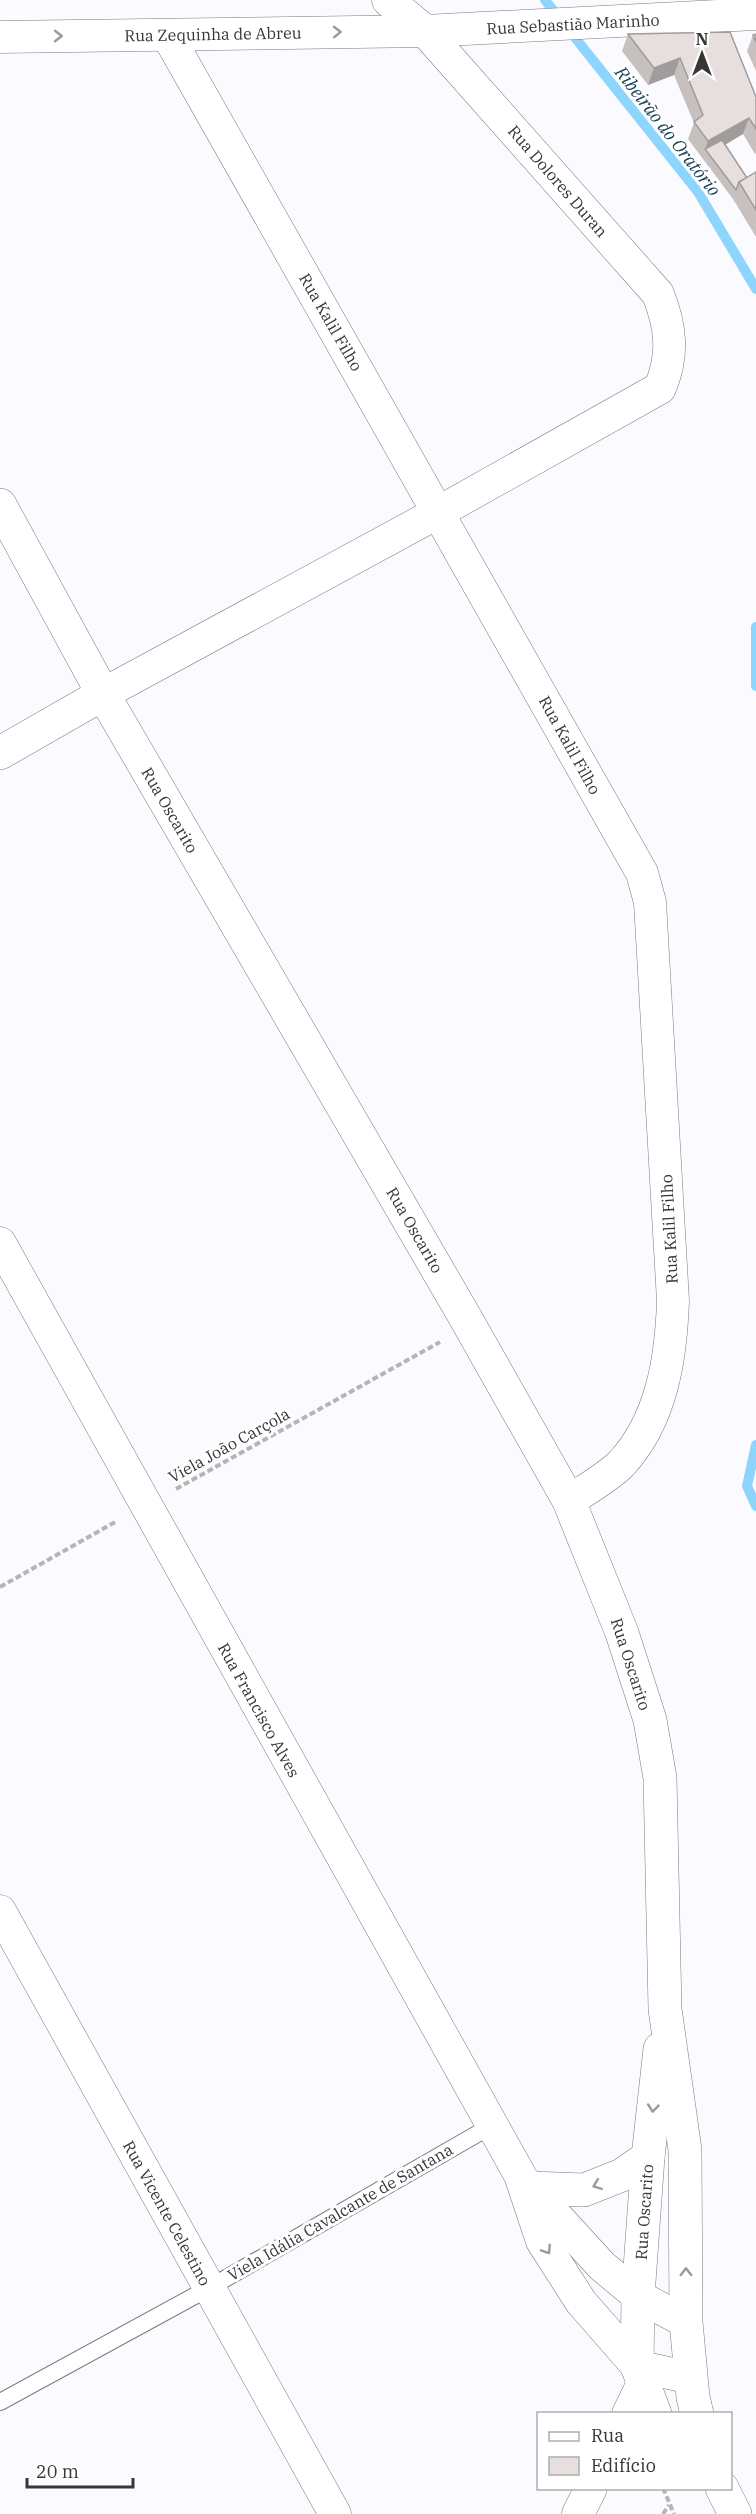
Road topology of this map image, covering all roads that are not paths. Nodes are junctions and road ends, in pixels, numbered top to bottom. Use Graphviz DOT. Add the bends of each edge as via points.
graph roads {
  1 [pos="388,0"];
  2 [pos="712,8"];
  3 [pos="756,14"];
  4 [pos="425,31"];
  5 [pos="168,36"];
  6 [pos="0,37"];
  7 [pos="0,505"];
  8 [pos="439,512"];
  9 [pos="103,694"];
  10 [pos="0,753"];
  11 [pos="0,1243"];
  12 [pos="569,1501"];
  13 [pos="0,1911"];
  14 [pos="665,2009"];
  15 [pos="491,2126"];
  16 [pos="648,2157"];
  17 [pos="525,2182"];
  18 [pos="209,2288"];
  19 [pos="638,2296"];
  20 [pos="686,2322"];
  21 [pos="691,2378"];
  22 [pos="640,2394"];
  23 [pos="0,2402"];
  24 [pos="697,2412"];
  25 [pos="590,2490"];
  26 [pos="335,2514"];
  27 [pos="578,2514"];
  1 -- 4 [label="street, Rua Dolores Duran"];
  2 -- 3 [label="street, Rua Sebastião Marinho"];
  2 -- 4 [label="street, Rua Sebastião Marinho" via="569,24"];
  5 -- 4 [label="street, Rua Zequinha de Abreu, one-way"];
  4 -- 8 [label="street, Rua Dolores Duran" via="658,294 671,342 660,388"];
  6 -- 5 [label="street, Rua Zequinha de Abreu, one-way"];
  5 -- 8 [label="street, Rua Kalil Filho"];
  7 -- 9 [label="main road, Rua Oscarito"];
  8 -- 9 [label="street"];
  8 -- 12 [label="street, Rua Kalil Filho" via="642,873 650,902 673,1301 668,1361 650,1419 638,1441 620,1465"];
  9 -- 10 [label="main road"];
  9 -- 12 [label="main road, Rua Oscarito"];
  11 -- 15 [label="street, Rua Francisco Alves"];
  12 -- 14 [label="main road, Rua Oscarito" via="622,1633 650,1720 660,1778"];
  13 -- 18 [label="street, Rua Vicente Celestino"];
  14 -- 16 [label="main road, Rua Oscarito, one-way"];
  20 -- 14 [label="main road, Rua Oscarito, one-way" via="685,2150"];
  15 -- 17 [label="street, Rua Francisco Alves"];
  15 -- 18 [label="lane, Viela Idália Cavalcante de Santana"];
  16 -- 17 [label="main road, one-way" via="622,2175 584,2190"];
  16 -- 19 [label="main road, Rua Oscarito"];
  17 -- 19 [label="street, Rua Francisco Alves" via="602,2266"];
  17 -- 22 [label="street, Rua Francisco Alves, one-way" via="542,2241"];
  18 -- 23 [label="lane, Viela Idália Cavalcante de Santana"];
  18 -- 26 [label="street, Rua Vicente Celestino"];
  19 -- 20 [label="street, Rua Francisco Alves"];
  19 -- 22 [label="main road, Rua Oscarito"];
  20 -- 21 [label="main road, Rua Oscarito"];
  21 -- 22 [label="street"];
  21 -- 24 [label="main road, Rua Oscarito"];
  25 -- 27 [label="street"];
}
